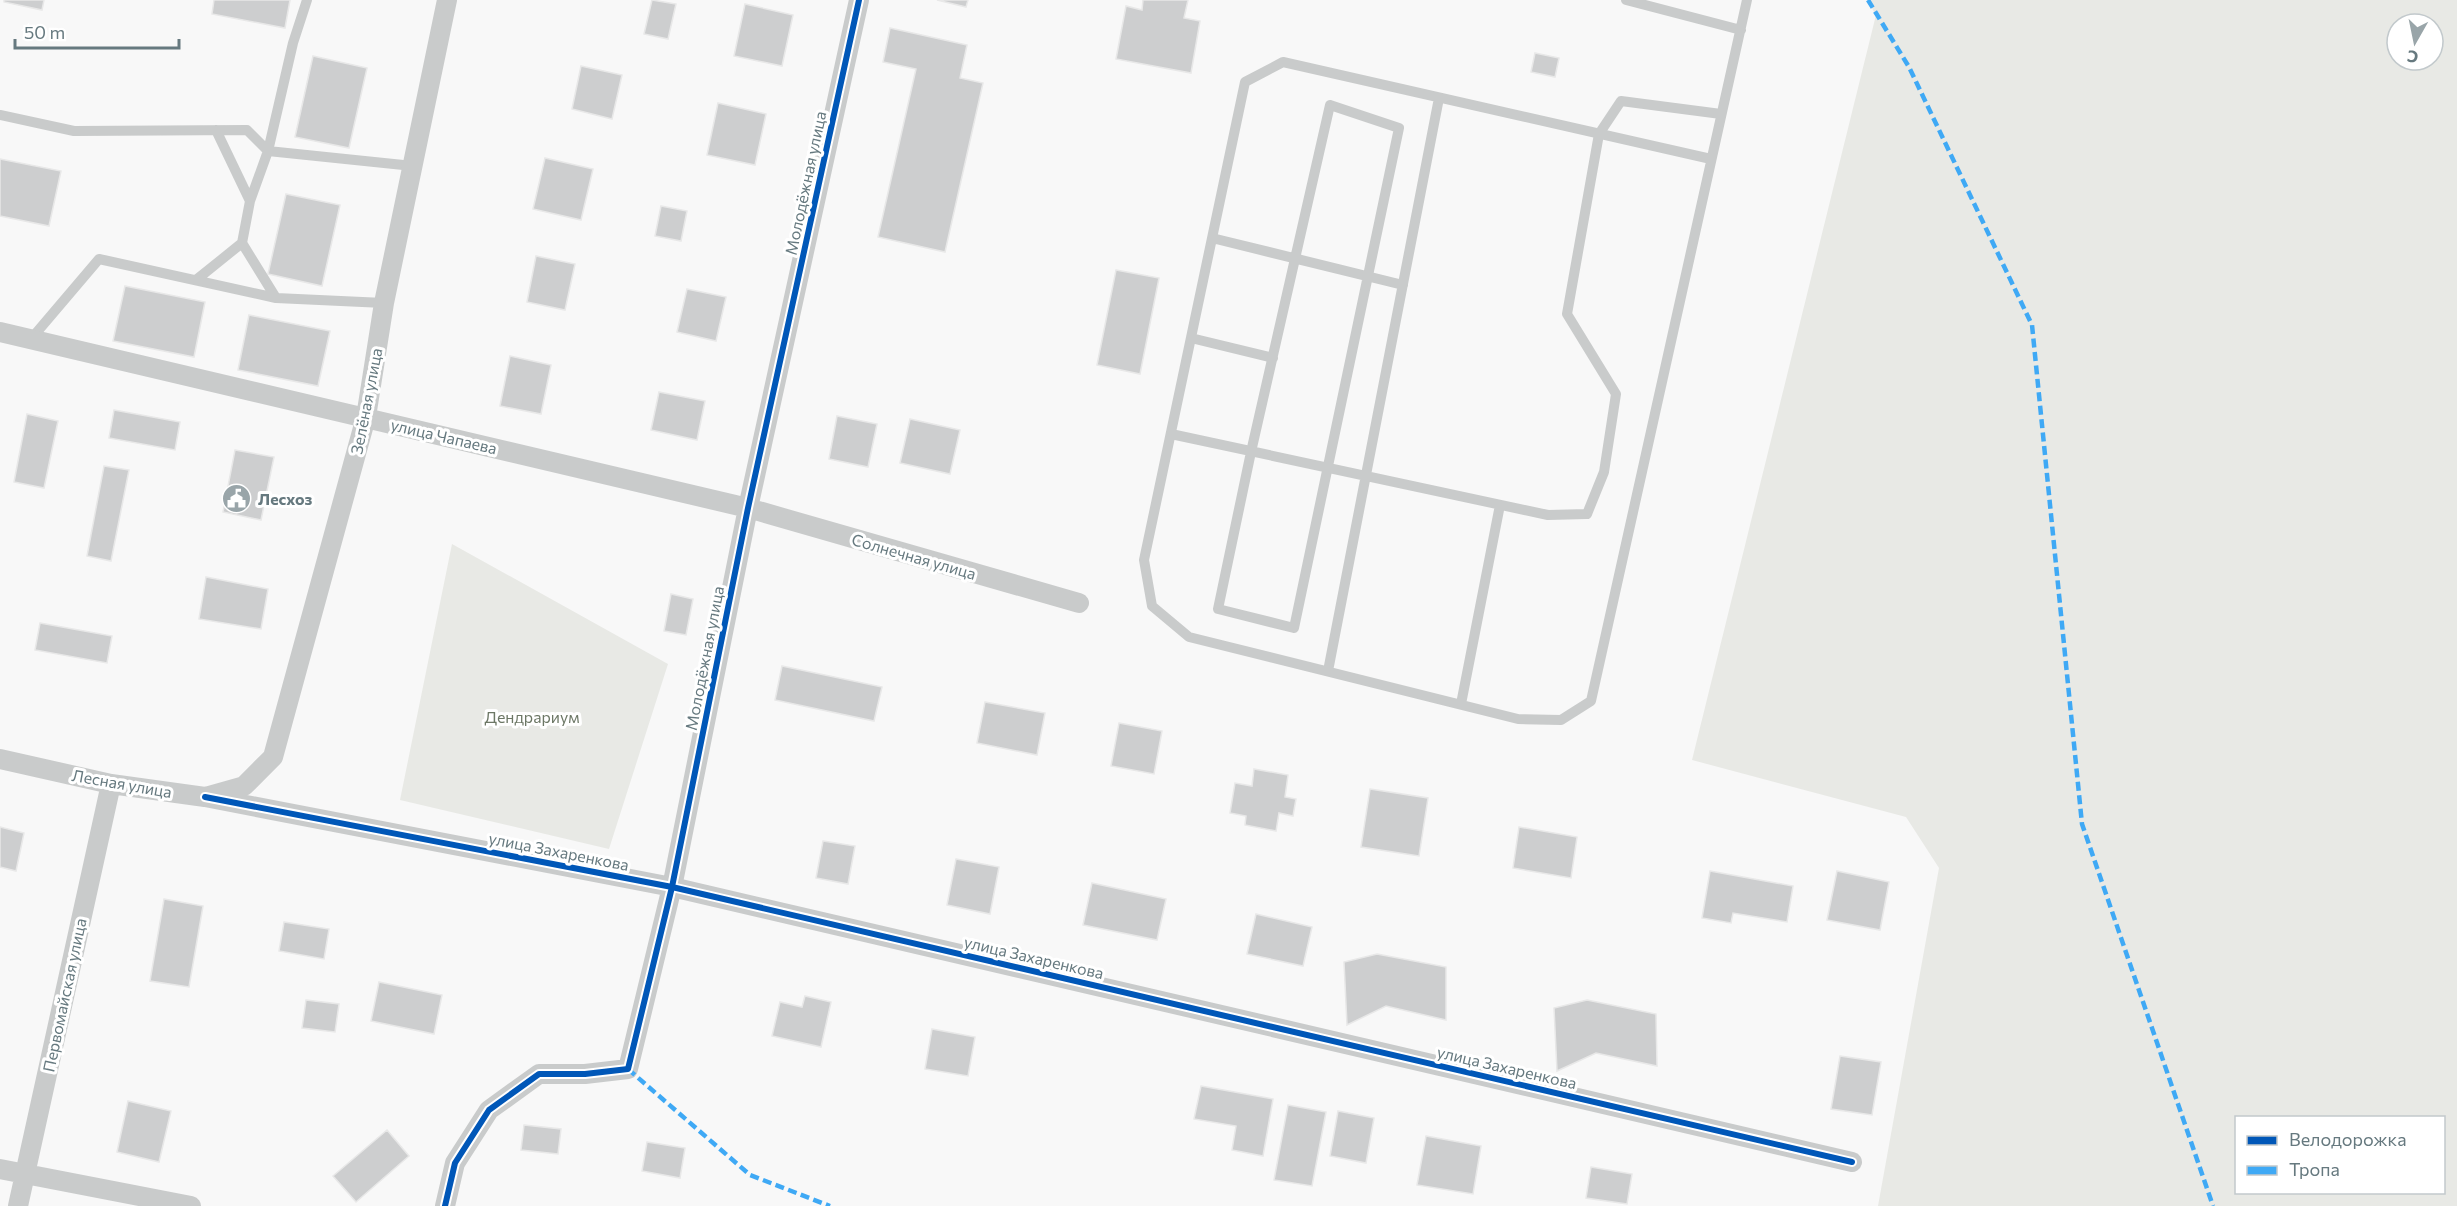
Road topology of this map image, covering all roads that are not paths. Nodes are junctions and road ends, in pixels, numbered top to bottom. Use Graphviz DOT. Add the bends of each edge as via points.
graph roads {
  1 [pos="307,0"];
  2 [pos="447,0"];
  3 [pos="859,0"];
  4 [pos="1626,0"];
  5 [pos="1747,0"];
  6 [pos="1741,30"];
  7 [pos="1439,98"];
  8 [pos="1721,114"];
  9 [pos="0,115"];
  10 [pos="216,130"];
  11 [pos="1599,134"];
  12 [pos="268,151"];
  13 [pos="1711,159"];
  14 [pos="413,166"];
  15 [pos="250,201"];
  16 [pos="1212,238"];
  17 [pos="242,243"];
  18 [pos="1295,259"];
  19 [pos="1370,277"];
  20 [pos="196,280"];
  21 [pos="1403,285"];
  22 [pos="276,298"];
  23 [pos="384,303"];
  24 [pos="0,332"];
  25 [pos="1191,338"];
  26 [pos="31,339"];
  27 [pos="1273,358"];
  28 [pos="366,417"];
  29 [pos="1171,434"];
  30 [pos="1251,452"];
  31 [pos="1329,469"];
  32 [pos="1366,477"];
  33 [pos="1500,505"];
  34 [pos="748,508"];
  35 [pos="1079,603"];
  36 [pos="1328,671"];
  37 [pos="1461,704"];
  38 [pos="0,759"];
  39 [pos="111,784"];
  40 [pos="244,786"];
  41 [pos="205,797"];
  42 [pos="672,887"];
  43 [pos="1852,1162"];
  44 [pos="0,1168"];
  45 [pos="25,1174"];
  46 [pos="18,1206"];
  47 [pos="192,1206"];
  48 [pos="445,1206"];
  1 -- 12 [label="lane"];
  2 -- 14 [label="street, Зелёная улица"];
  3 -- 34 [label="street, Молодёжная улица"];
  4 -- 6 [label="lane"];
  5 -- 6 [label="lane"];
  6 -- 8 [label="lane"];
  7 -- 11 [label="lane"];
  7 -- 16 [label="lane" via="1283,62 1245,82"];
  7 -- 21 [label="lane"];
  8 -- 11 [label="lane" via="1622,100"];
  8 -- 13 [label="lane"];
  9 -- 10 [label="lane" via="74,130"];
  10 -- 12 [label="lane" via="247,130"];
  10 -- 15 [label="lane"];
  11 -- 13 [label="lane"];
  11 -- 33 [label="lane" via="1567,314 1616,394 1604,472 1587,513 1548,515"];
  12 -- 14 [label="lane"];
  12 -- 15 [label="lane"];
  13 -- 37 [label="lane" via="1592,701 1561,720 1518,718"];
  14 -- 23 [label="street, Зелёная улица"];
  15 -- 17 [label="lane"];
  16 -- 18 [label="lane"];
  16 -- 25 [label="lane"];
  17 -- 20 [label="lane"];
  17 -- 22 [label="lane"];
  18 -- 19 [label="lane"];
  18 -- 19 [label="lane" via="1330,105 1399,128"];
  18 -- 27 [label="lane"];
  19 -- 21 [label="lane"];
  19 -- 31 [label="lane"];
  20 -- 22 [label="lane"];
  20 -- 26 [label="lane" via="99,259"];
  21 -- 32 [label="lane"];
  22 -- 23 [label="lane"];
  23 -- 28 [label="street, Зелёная улица"];
  24 -- 26 [label="street, улица Чапаева"];
  25 -- 27 [label="lane"];
  25 -- 29 [label="lane"];
  26 -- 28 [label="street, улица Чапаева"];
  27 -- 30 [label="lane"];
  28 -- 34 [label="street, улица Чапаева"];
  28 -- 40 [label="street, Зелёная улица" via="273,757"];
  29 -- 30 [label="lane"];
  29 -- 36 [label="lane" via="1144,560 1152,606 1190,637"];
  30 -- 31 [label="lane"];
  30 -- 31 [label="lane" via="1218,609 1294,628"];
  31 -- 32 [label="lane"];
  32 -- 33 [label="lane"];
  32 -- 36 [label="lane"];
  33 -- 37 [label="lane"];
  34 -- 35 [label="street, Солнечная улица"];
  34 -- 42 [label="street, Молодёжная улица"];
  36 -- 37 [label="lane"];
  38 -- 39 [label="street, Лесная улица"];
  39 -- 41 [label="street, Лесная улица"];
  39 -- 45 [label="street, Первомайская улица"];
  40 -- 41 [label="street, Лесная улица"];
  41 -- 42 [label="street, улица Захаренкова"];
  42 -- 43 [label="street, улица Захаренкова"];
  42 -- 48 [label="street, Молодёжная улица" via="628,1069 539,1074 489,1110 455,1163"];
  44 -- 45 [label="street"];
  45 -- 46 [label="street, Первомайская улица"];
  45 -- 47 [label="street"];
}
